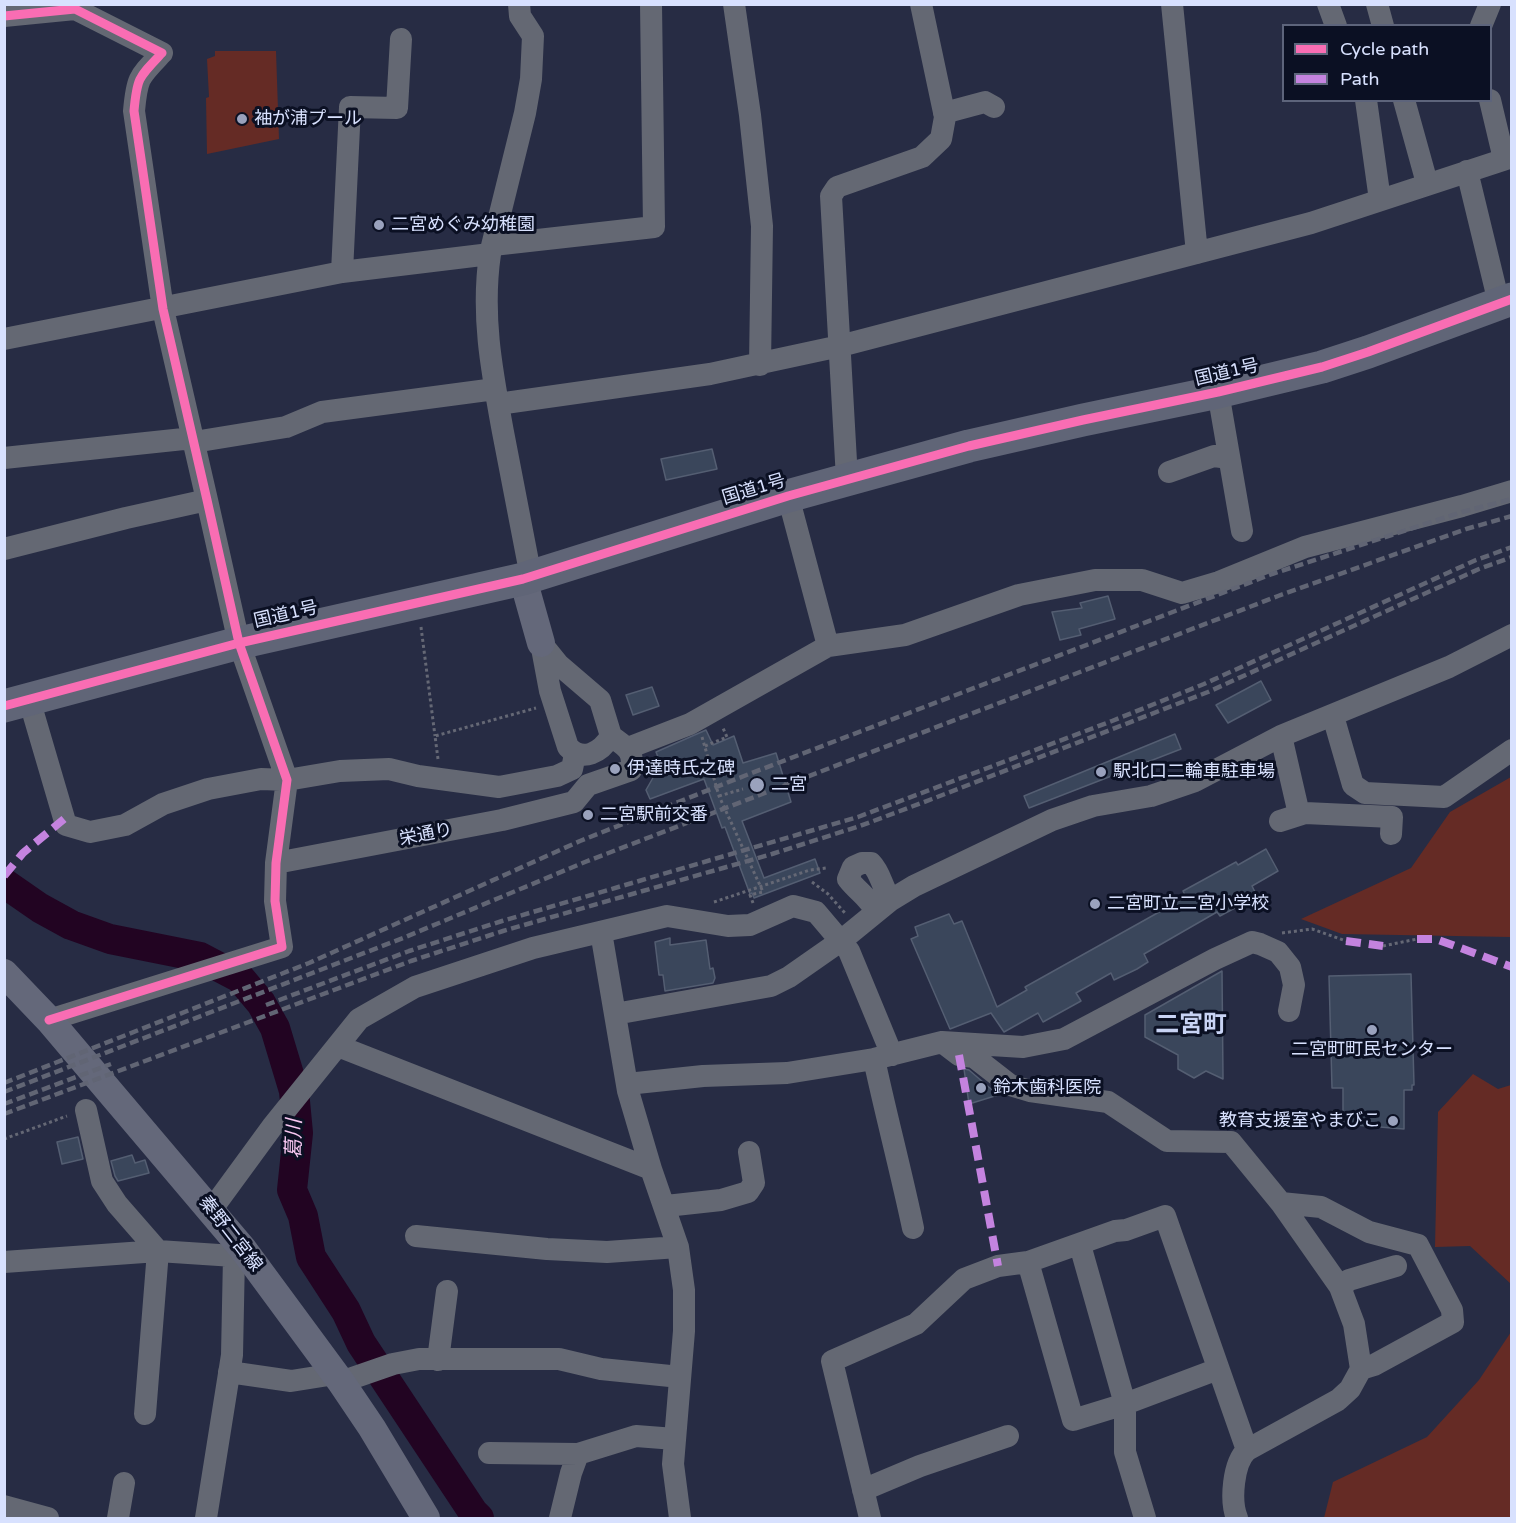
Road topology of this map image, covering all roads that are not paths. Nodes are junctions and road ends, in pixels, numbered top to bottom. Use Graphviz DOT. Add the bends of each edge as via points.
graph roads {
  1 [pos="519,4"];
  2 [pos="651,4"];
  3 [pos="734,4"];
  4 [pos="921,4"];
  5 [pos="1172,4"];
  6 [pos="1377,4"];
  7 [pos="1490,4"];
  8 [pos="4,16"];
  9 [pos="1382,24"];
  10 [pos="1482,24"];
  11 [pos="401,39"];
  12 [pos="1366,102"];
  13 [pos="1405,102"];
  14 [pos="1492,102"];
  15 [pos="994,107"];
  16 [pos="944,112"];
  17 [pos="1508,158"];
  18 [pos="1467,171"];
  19 [pos="1427,183"];
  20 [pos="1380,200"];
  21 [pos="491,250"];
  22 [pos="1197,253"];
  23 [pos="342,272"];
  24 [pos="1505,301"];
  25 [pos="163,309"];
  26 [pos="4,339"];
  27 [pos="840,346"];
  28 [pos="760,365"];
  29 [pos="1218,392"];
  30 [pos="496,396"];
  31 [pos="193,440"];
  32 [pos="4,458"];
  33 [pos="1229,458"];
  34 [pos="1169,472"];
  35 [pos="847,479"];
  36 [pos="1512,491"];
  37 [pos="788,496"];
  38 [pos="207,500"];
  39 [pos="1242,531"];
  40 [pos="4,549"];
  41 [pos="527,578"];
  42 [pos="1512,635"];
  43 [pos="239,643"];
  44 [pos="541,644"];
  45 [pos="828,646"];
  46 [pos="586,687"];
  47 [pos="544,700"];
  48 [pos="17,703"];
  49 [pos="1333,716"];
  50 [pos="1281,736"];
  51 [pos="620,742"];
  52 [pos="1512,750"];
  53 [pos="573,761"];
  54 [pos="287,780"];
  55 [pos="581,794"];
  56 [pos="1391,834"];
  57 [pos="276,863"];
  58 [pos="601,932"];
  59 [pos="842,940"];
  60 [pos="10,986"];
  61 [pos="1289,1011"];
  62 [pos="615,1014"];
  63 [pos="49,1020"];
  64 [pos="942,1042"];
  65 [pos="336,1049"];
  66 [pos="883,1057"];
  67 [pos="627,1084"];
  68 [pos="86,1110"];
  69 [pos="758,1164"];
  70 [pos="651,1169"];
  71 [pos="1281,1203"];
  72 [pos="666,1206"];
  73 [pos="212,1209"];
  74 [pos="913,1228"];
  75 [pos="416,1236"];
  76 [pos="1080,1245"];
  77 [pos="678,1246"];
  78 [pos="158,1251"];
  79 [pos="239,1252"];
  80 [pos="4,1262"];
  81 [pos="1028,1262"];
  82 [pos="1396,1266"];
  83 [pos="1340,1287"];
  84 [pos="447,1291"];
  85 [pos="438,1360"];
  86 [pos="1218,1369"];
  87 [pos="1361,1369"];
  88 [pos="229,1372"];
  89 [pos="344,1377"];
  90 [pos="680,1377"];
  91 [pos="1125,1404"];
  92 [pos="145,1414"];
  93 [pos="994,1434"];
  94 [pos="675,1438"];
  95 [pos="1247,1450"];
  96 [pos="489,1453"];
  97 [pos="578,1454"];
  98 [pos="124,1483"];
  99 [pos="863,1490"];
  100 [pos="4,1506"];
  101 [pos="1228,1516"];
  102 [pos="43,1518"];
  103 [pos="118,1518"];
  104 [pos="206,1518"];
  105 [pos="426,1518"];
  106 [pos="560,1518"];
  107 [pos="680,1518"];
  108 [pos="870,1518"];
  109 [pos="1145,1518"];
  1 -- 21 [label="street" via="520,15 533,36 531,79"];
  2 -- 21 [label="street" via="654,227"];
  3 -- 28 [label="street" via="762,226"];
  4 -- 16 [label="street"];
  5 -- 22 [label="street"];
  6 -- 9 [label="street"];
  7 -- 10 [label="street"];
  8 -- 25 [label="street" via="75,9 162,53 136,86 134,111"];
  11 -- 23 [label="street" via="397,108 350,107"];
  12 -- 20 [label="street"];
  13 -- 19 [label="street"];
  14 -- 17 [label="street"];
  15 -- 16 [label="street" via="985,102"];
  16 -- 27 [label="street" via="941,139 922,157 837,187 831,196"];
  17 -- 18 [label="street"];
  18 -- 19 [label="street"];
  18 -- 24 [label="street"];
  19 -- 20 [label="street"];
  20 -- 22 [label="street"];
  21 -- 23 [label="street"];
  21 -- 30 [label="street" via="486,327"];
  22 -- 27 [label="street"];
  23 -- 25 [label="street"];
  24 -- 29 [label="highway, 国道1号" via="1334,363"];
  25 -- 26 [label="street"];
  25 -- 31 [label="street"];
  27 -- 28 [label="street"];
  27 -- 35 [label="street"];
  28 -- 30 [label="street" via="710,375"];
  29 -- 33 [label="street"];
  29 -- 35 [label="highway, 国道1号" via="969,446"];
  30 -- 31 [label="street" via="322,412 286,427"];
  30 -- 41 [label="street"];
  31 -- 32 [label="street"];
  31 -- 38 [label="street"];
  33 -- 34 [label="street" via="1214,456"];
  33 -- 39 [label="street"];
  35 -- 37 [label="highway, 国道1号"];
  36 -- 45 [label="street" via="1305,547 1220,582 1182,593 1142,579 1095,580 1019,596 905,635"];
  37 -- 41 [label="highway, 国道1号"];
  37 -- 45 [label="street"];
  38 -- 40 [label="street"];
  38 -- 43 [label="street"];
  41 -- 43 [label="highway, 国道1号"];
  41 -- 44 [label="main road"];
  42 -- 49 [label="street" via="1449,667"];
  43 -- 48 [label="highway, 国道1号"];
  43 -- 54 [label="street"];
  44 -- 46 [label="street"];
  44 -- 47 [label="street"];
  45 -- 51 [label="street" via="690,724"];
  46 -- 47 [label="street" via="556,680"];
  46 -- 51 [label="street" via="600,700"];
  47 -- 53 [label="street"];
  48 -- 54 [label="street" via="66,825 90,832 125,825 164,804 208,789 261,779"];
  49 -- 50 [label="street"];
  49 -- 52 [label="street" via="1353,784 1365,793 1444,797"];
  50 -- 56 [label="street" via="1289,817 1305,813 1392,817"];
  50 -- 59 [label="street" via="1195,781 1052,820 914,886"];
  51 -- 53 [label="street"];
  51 -- 55 [label="street, 栄通り" via="633,760 631,770"];
  53 -- 54 [label="street" via="557,776 499,787 389,769 340,771"];
  53 -- 55 [label="street"];
  54 -- 57 [label="street"];
  55 -- 57 [label="street, 栄通り" via="502,820"];
  57 -- 63 [label="street" via="275,901 282,947"];
  58 -- 59 [label="street" via="667,916 728,926 750,925 793,906 816,912"];
  58 -- 62 [label="street"];
  58 -- 65 [label="street" via="533,948 415,987 359,1019"];
  59 -- 62 [label="street" via="771,986"];
  59 -- 66 [label="street"];
  60 -- 63 [label="main road, 秦野二宮線"];
  61 -- 64 [label="street" via="1294,985 1290,967 1278,952 1252,942 1064,1039 1023,1047"];
  62 -- 67 [label="street"];
  63 -- 73 [label="main road, 秦野二宮線"];
  64 -- 66 [label="street"];
  64 -- 71 [label="street" via="959,1055 974,1057 1010,1085 1108,1102 1167,1141 1231,1142"];
  65 -- 70 [label="street"];
  65 -- 73 [label="street"];
  66 -- 67 [label="street" via="787,1073"];
  66 -- 74 [label="street" via="884,1107"];
  67 -- 70 [label="street"];
  68 -- 78 [label="street" via="102,1181"];
  69 -- 72 [label="street" via="748,1192 722,1200"];
  70 -- 72 [label="street"];
  71 -- 83 [label="street"];
  71 -- 87 [label="street" via="1321,1208 1369,1232 1418,1245 1452,1310 1453,1322"];
  72 -- 77 [label="street"];
  73 -- 79 [label="main road, 秦野二宮線"];
  75 -- 77 [label="street" via="607,1252"];
  76 -- 81 [label="street"];
  76 -- 86 [label="street" via="1165,1216"];
  76 -- 91 [label="street"];
  77 -- 90 [label="street" via="684,1290"];
  78 -- 79 [label="street"];
  78 -- 80 [label="street"];
  78 -- 92 [label="street"];
  79 -- 88 [label="street"];
  79 -- 89 [label="main road, 秦野二宮線"];
  81 -- 91 [label="street" via="1073,1420"];
  81 -- 99 [label="street" via="998,1266 964,1279 916,1324 832,1361"];
  82 -- 83 [label="street" via="1349,1280"];
  83 -- 87 [label="street" via="1354,1324"];
  84 -- 85 [label="street"];
  85 -- 89 [label="street" via="419,1359"];
  85 -- 90 [label="street" via="560,1359 601,1369"];
  86 -- 91 [label="street"];
  86 -- 95 [label="street"];
  87 -- 95 [label="street" via="1350,1389 1338,1400"];
  88 -- 89 [label="street" via="291,1381"];
  88 -- 104 [label="street"];
  89 -- 105 [label="main road, 秦野二宮線"];
  90 -- 94 [label="street"];
  91 -- 109 [label="street" via="1125,1452"];
  93 -- 99 [label="street" via="932,1472"];
  94 -- 97 [label="street" via="636,1436"];
  94 -- 107 [label="street" via="673,1464"];
  95 -- 101 [label="street" via="1236,1470"];
  96 -- 97 [label="street"];
  97 -- 106 [label="street"];
  98 -- 103 [label="street"];
  99 -- 108 [label="street"];
  100 -- 102 [label="street"];
}
